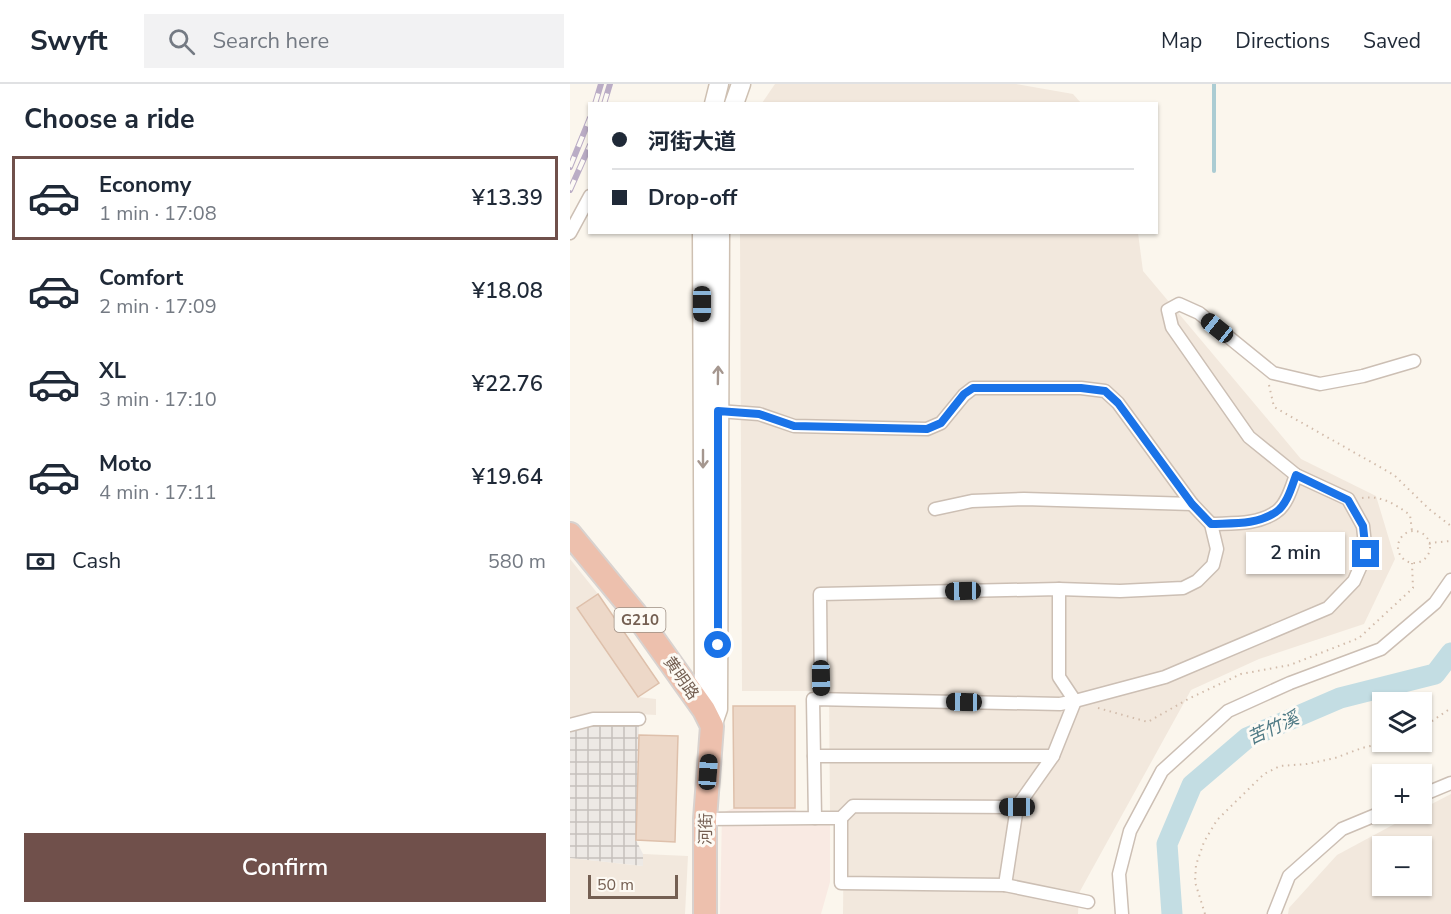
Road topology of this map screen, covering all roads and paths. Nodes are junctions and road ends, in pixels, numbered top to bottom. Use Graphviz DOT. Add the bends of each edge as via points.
graph roads {
  1 [pos="720,84"];
  2 [pos="741,84"];
  3 [pos="715,102"];
  4 [pos="735,102"];
  5 [pos="588,200"];
  6 [pos="570,233"];
  7 [pos="702,234"];
  8 [pos="720,234"];
  9 [pos="1414,361"];
  10 [pos="1273,373"];
  11 [pos="718,411"];
  12 [pos="1296,475"];
  13 [pos="1348,500"];
  14 [pos="1192,504"];
  15 [pos="935,509"];
  16 [pos="1211,524"];
  17 [pos="1451,526"];
  18 [pos="1412,531"];
  19 [pos="570,534"];
  20 [pos="1451,541"];
  21 [pos="1429,543"];
  22 [pos="1412,563"];
  23 [pos="1451,580"];
  24 [pos="1059,589"];
  25 [pos="821,699"];
  26 [pos="1075,702"];
  27 [pos="1451,708"];
  28 [pos="708,718"];
  29 [pos="639,719"];
  30 [pos="1432,721"];
  31 [pos="570,725"];
  32 [pos="1372,746"];
  33 [pos="814,756"];
  34 [pos="1053,756"];
  35 [pos="1451,783"];
  36 [pos="1432,791"];
  37 [pos="1017,807"];
  38 [pos="1372,817"];
  39 [pos="815,818"];
  40 [pos="841,818"];
  41 [pos="705,819"];
  42 [pos="1005,885"];
  43 [pos="1088,902"];
  44 [pos="705,914"];
  45 [pos="1122,914"];
  46 [pos="1205,914"];
  47 [pos="1274,914"];
  1 -- 3 [label="main road"];
  2 -- 4 [label="main road"];
  5 -- 6 [label="street"];
  7 -- 28 [label="main road, one-way"];
  11 -- 8 [label="main road, one-way"];
  9 -- 10 [label="street" via="1320,384"];
  10 -- 12 [label="street" via="1199,313 1179,304 1168,310 1172,327 1249,437"];
  10 -- 17 [label="path" via="1268,385 1274,407 1394,475"];
  11 -- 14 [label="street" via="759,414 794,426 927,429 941,423 973,388 1105,391"];
  11 -- 28 [label="main road" via="718,709"];
  12 -- 13 [label="street"];
  12 -- 16 [label="street" via="1278,512 1250,522"];
  13 -- 18 [label="path" via="1371,497 1393,502 1410,515"];
  13 -- 26 [label="street" via="1363,526 1366,554 1354,581 1328,608 1165,677"];
  14 -- 15 [label="street" via="1024,499 972,501"];
  14 -- 16 [label="street"];
  16 -- 24 [label="street" via="1218,549 1213,565 1183,588"];
  18 -- 21 [label="path" via="1425,535"];
  18 -- 22 [label="path" via="1402,536 1398,545 1403,559"];
  19 -- 28 [label="highway, 黄明路 / G210" via="635,613"];
  20 -- 21 [label="path"];
  21 -- 22 [label="path" via="1426,557"];
  22 -- 26 [label="path" via="1413,588 1359,638 1290,665 1241,674 1148,722"];
  23 -- 45 [label="street" via="1435,603 1381,649 1228,711 1162,771 1130,831 1119,874"];
  24 -- 25 [label="street" via="820,594"];
  24 -- 26 [label="street" via="1059,677"];
  25 -- 26 [label="street"];
  25 -- 33 [label="street" via="813,699"];
  26 -- 34 [label="street"];
  27 -- 30 [label="path"];
  28 -- 41 [label="highway, 河街"];
  29 -- 31 [label="street" via="593,719"];
  32 -- 46 [label="path" via="1335,758 1280,766 1264,774 1217,820 1196,865 1195,882"];
  33 -- 34 [label="street"];
  33 -- 39 [label="street"];
  34 -- 37 [label="street"];
  35 -- 36 [label="street"];
  37 -- 40 [label="street" via="853,806"];
  37 -- 42 [label="street"];
  38 -- 47 [label="street" via="1342,829 1289,876"];
  39 -- 40 [label="street"];
  39 -- 41 [label="street"];
  40 -- 42 [label="street" via="841,883"];
  41 -- 44 [label="highway, 河街"];
  42 -- 43 [label="street"];
}
